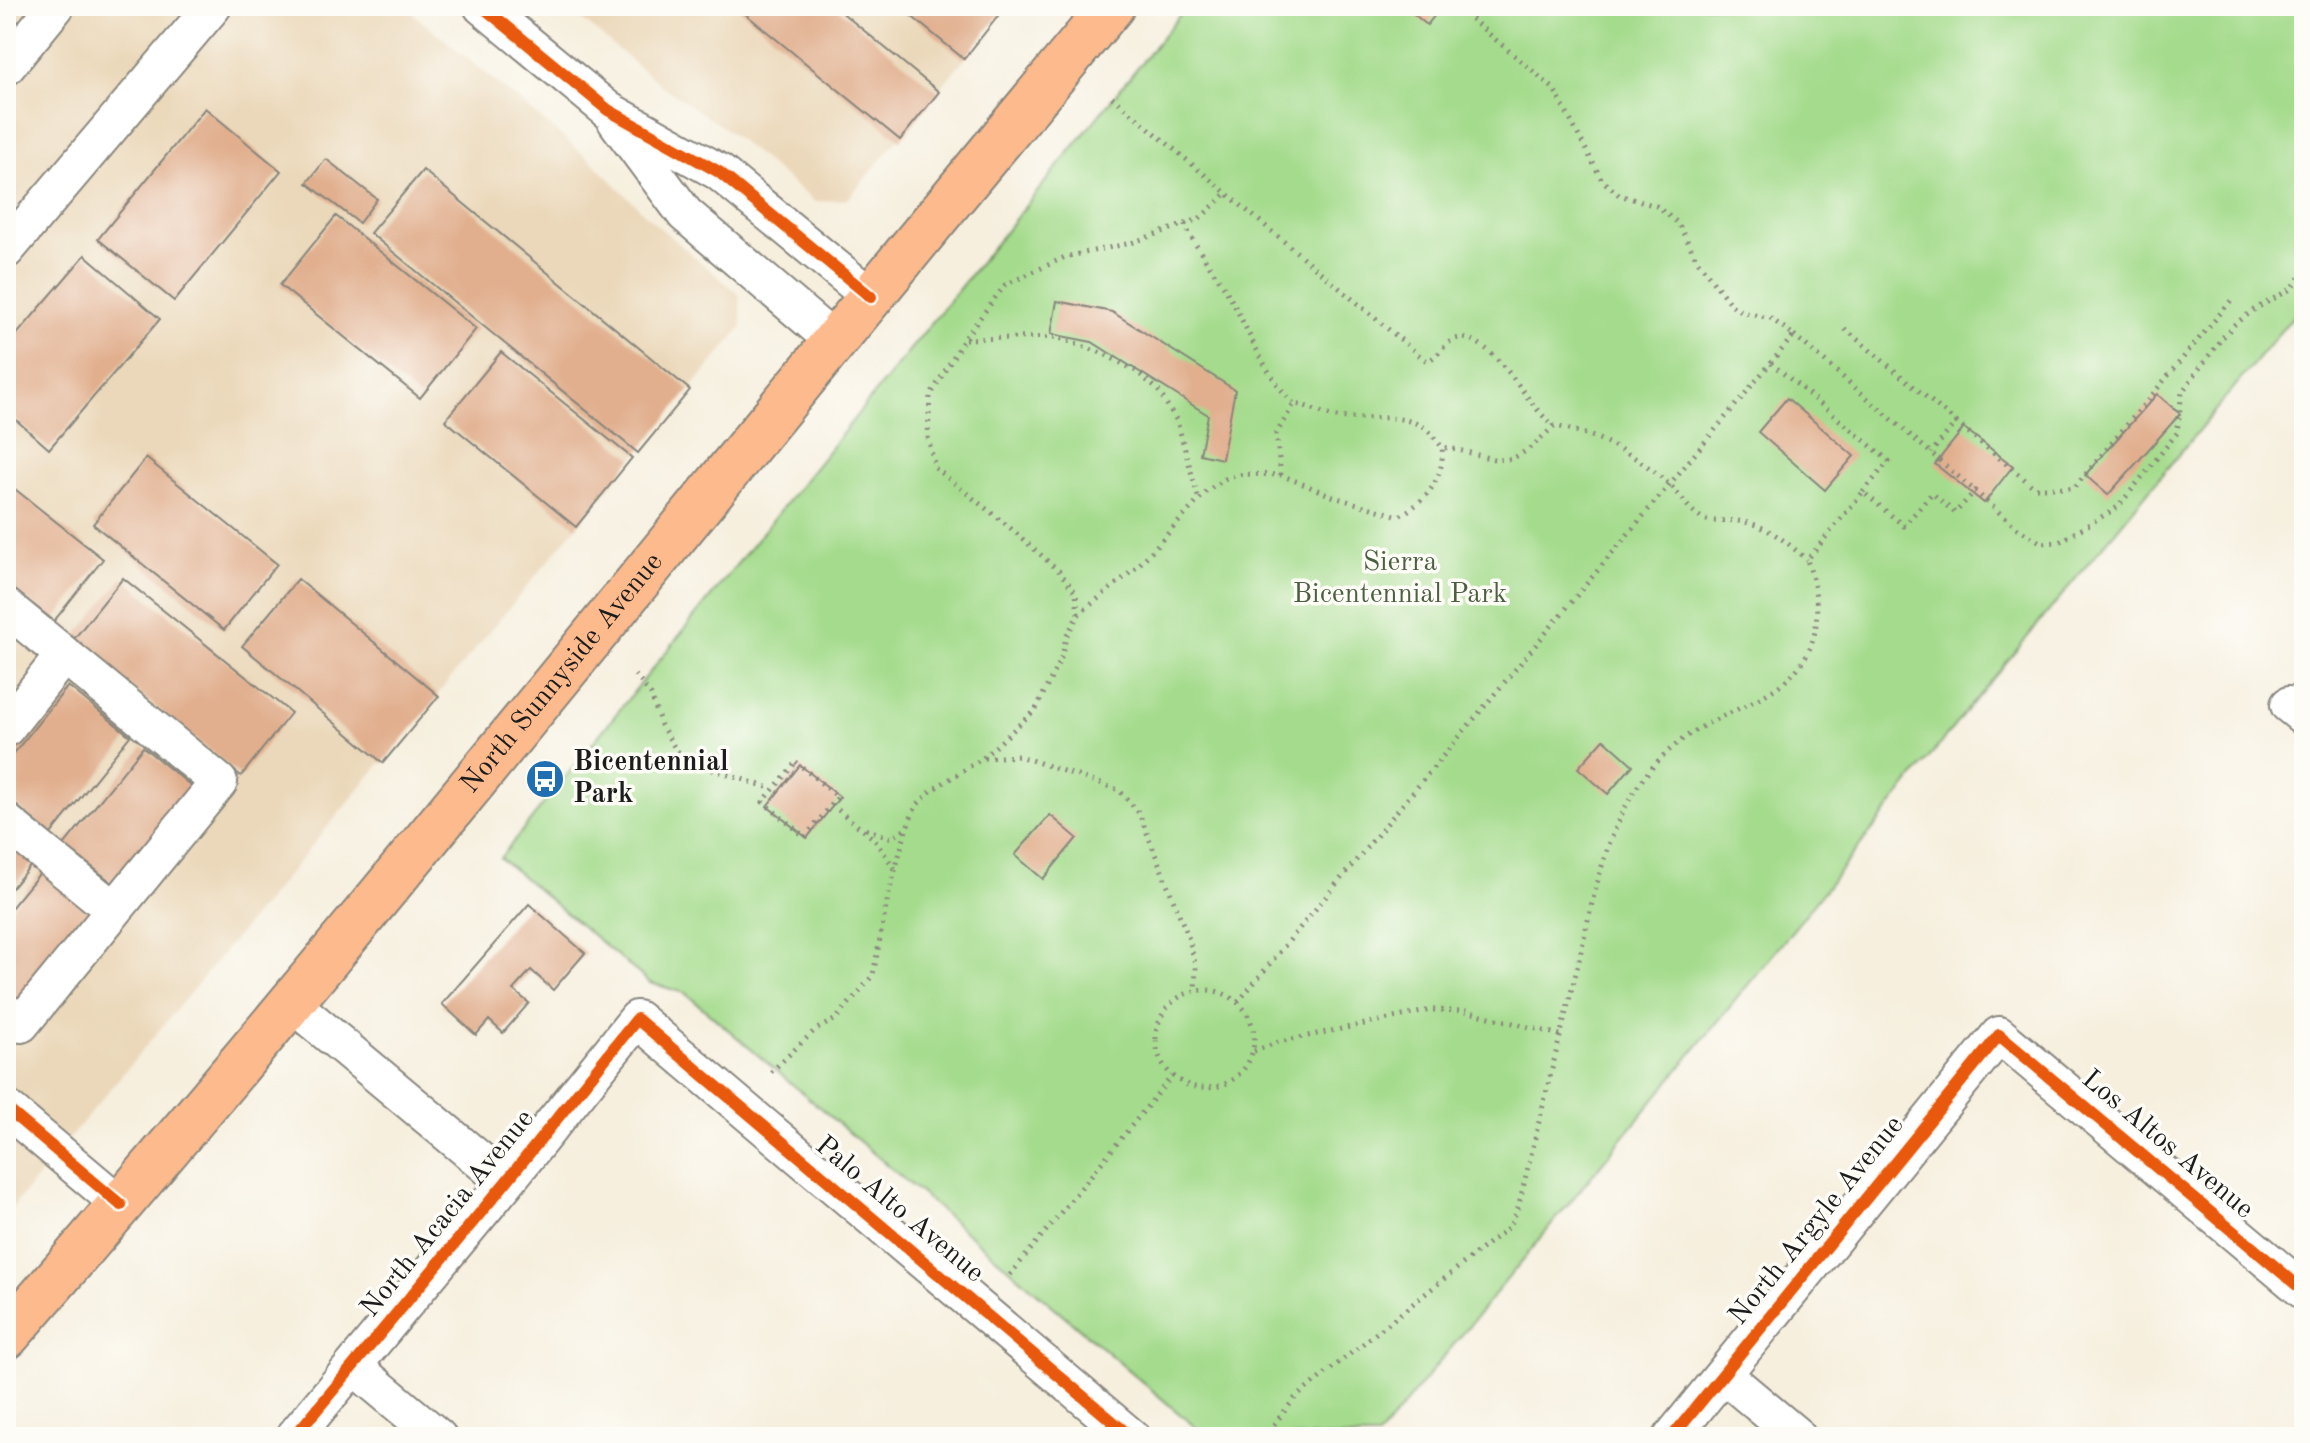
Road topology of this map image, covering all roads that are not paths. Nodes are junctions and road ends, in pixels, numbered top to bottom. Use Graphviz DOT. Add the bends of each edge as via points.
graph roads {
  1 [pos="56,6"];
  2 [pos="213,6"];
  3 [pos="482,6"];
  4 [pos="1112,6"];
  5 [pos="6,67"];
  6 [pos="608,110"];
  7 [pos="6,250"];
  8 [pos="871,297"];
  9 [pos="834,341"];
  10 [pos="6,607"];
  11 [pos="64,655"];
  12 [pos="6,728"];
  13 [pos="6,822"];
  14 [pos="114,910"];
  15 [pos="290,1002"];
  16 [pos="6,1012"];
  17 [pos="637,1019"];
  18 [pos="1999,1035"];
  19 [pos="6,1108"];
  20 [pos="506,1182"];
  21 [pos="121,1205"];
  22 [pos="2304,1291"];
  23 [pos="6,1337"];
  24 [pos="353,1366"];
  25 [pos="1724,1375"];
  26 [pos="294,1437"];
  27 [pos="438,1437"];
  28 [pos="1131,1437"];
  29 [pos="1672,1437"];
  30 [pos="1798,1437"];
  1 -- 5 [label="street"];
  2 -- 7 [label="street"];
  3 -- 6 [label="street"];
  4 -- 8 [label="main road, North Sunnyside Avenue"];
  6 -- 8 [label="street" via="719,172"];
  6 -- 9 [label="street" via="685,214"];
  8 -- 9 [label="main road, North Sunnyside Avenue"];
  9 -- 15 [label="main road, North Sunnyside Avenue"];
  10 -- 11 [label="street"];
  11 -- 12 [label="street"];
  11 -- 14 [label="street" via="219,782"];
  13 -- 14 [label="street"];
  14 -- 16 [label="street" via="21,1024"];
  15 -- 20 [label="street"];
  15 -- 21 [label="main road, North Sunnyside Avenue"];
  17 -- 20 [label="street, North Acacia Avenue"];
  17 -- 28 [label="street, Palo Alto Avenue"];
  18 -- 22 [label="street, Los Altos Avenue"];
  18 -- 25 [label="street, North Argyle Avenue"];
  19 -- 21 [label="street"];
  20 -- 24 [label="street, North Acacia Avenue"];
  21 -- 23 [label="main road, North Sunnyside Avenue"];
  24 -- 26 [label="street, North Acacia Avenue"];
  24 -- 27 [label="street"];
  25 -- 29 [label="street, North Argyle Avenue"];
  25 -- 30 [label="street"];
}
